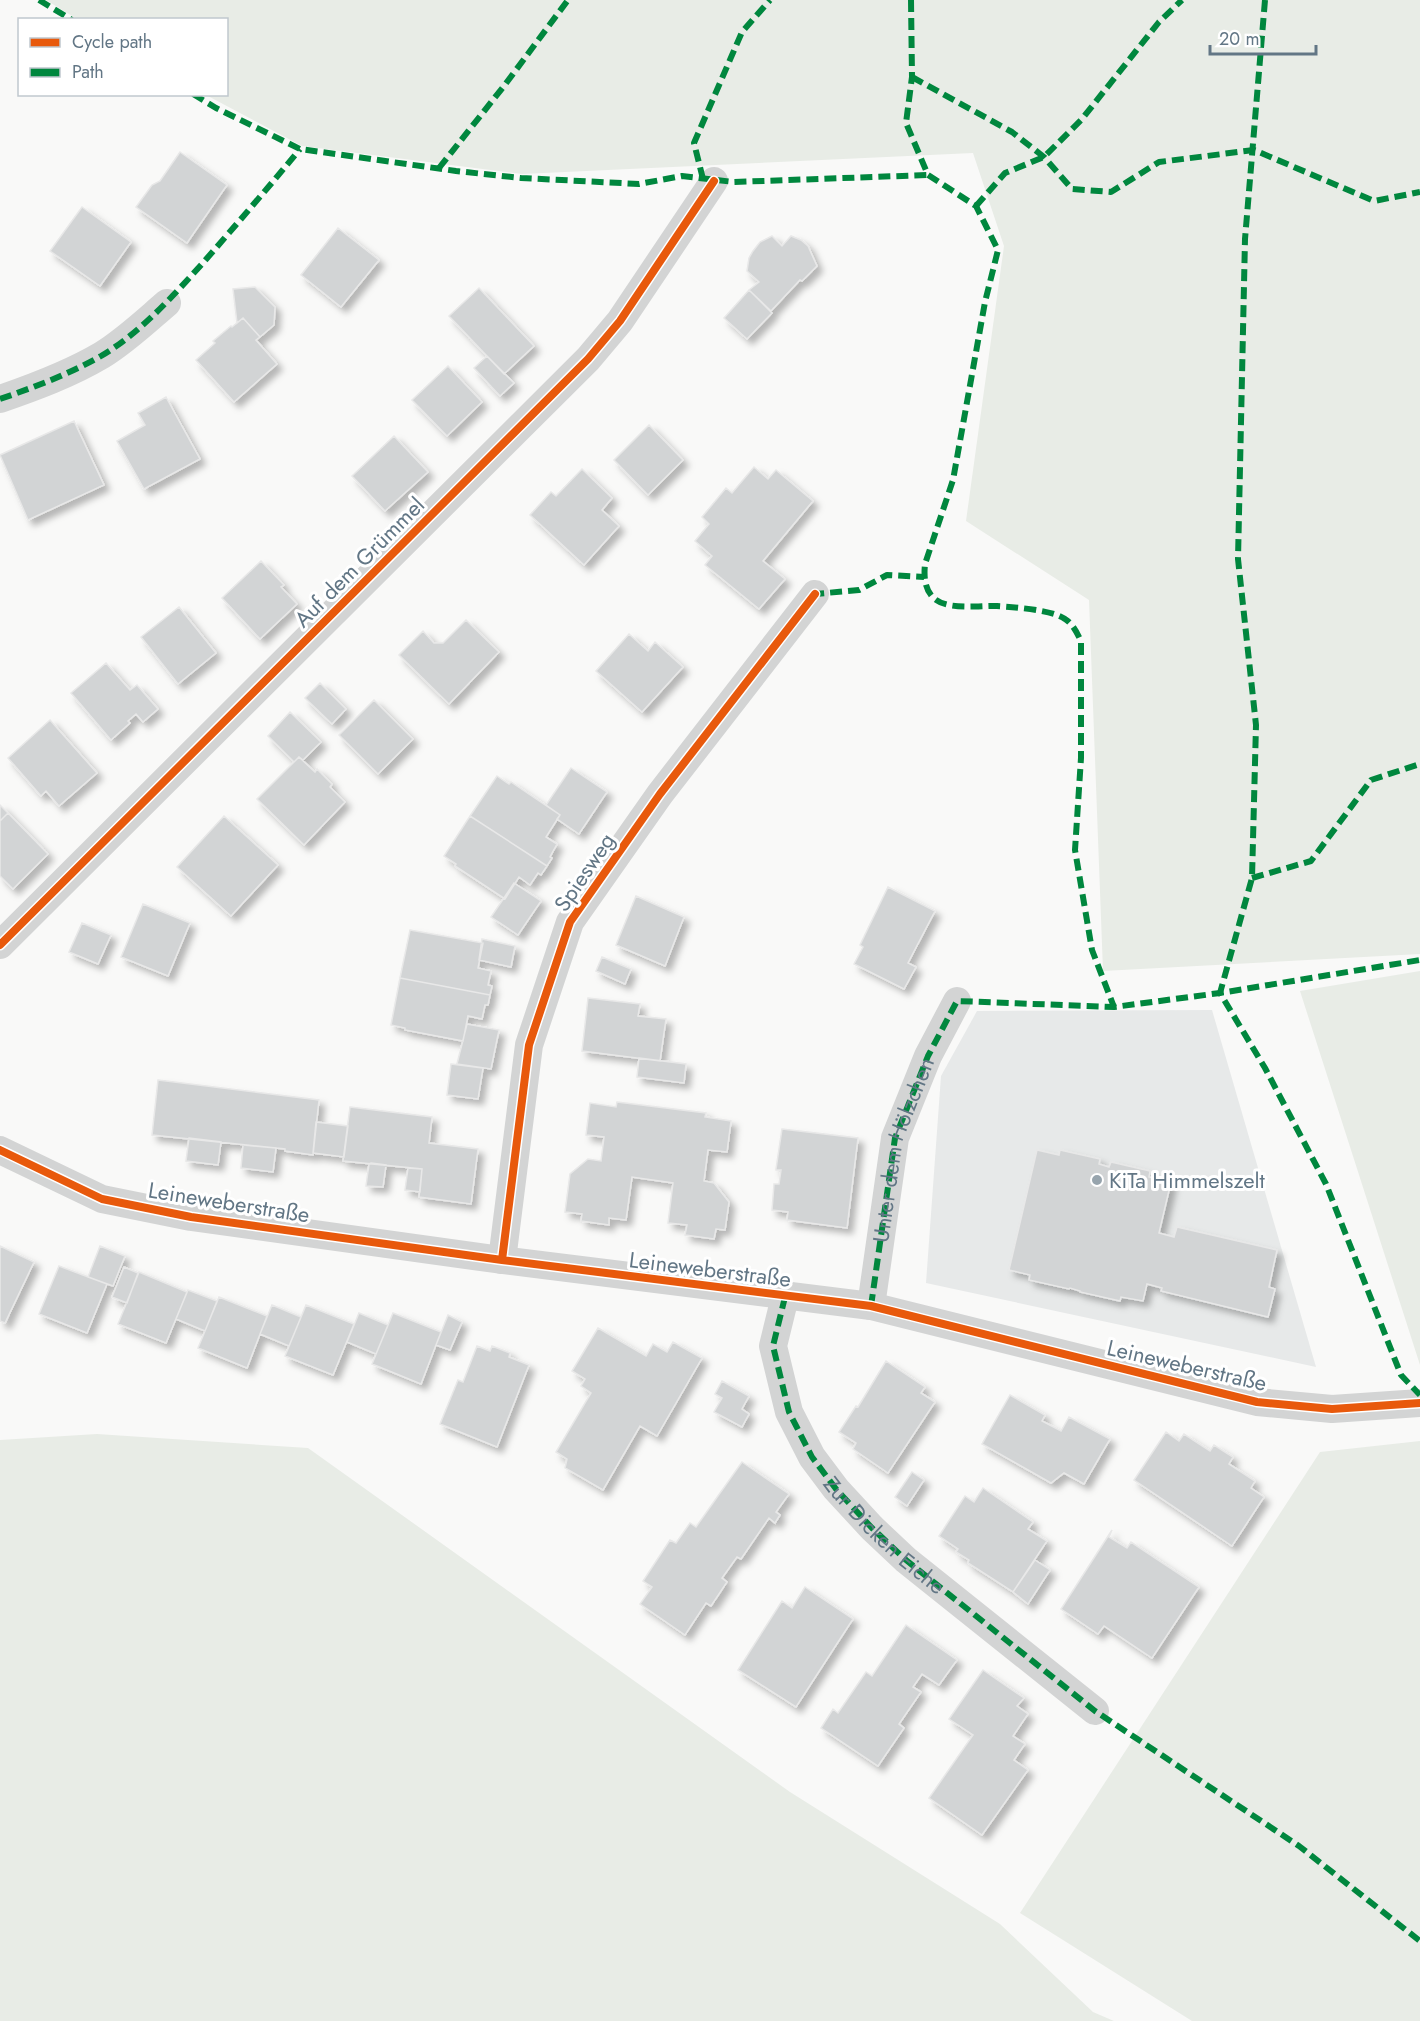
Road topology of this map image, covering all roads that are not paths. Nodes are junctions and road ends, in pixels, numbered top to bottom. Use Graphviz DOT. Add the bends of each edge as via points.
graph roads {
  1 [pos="714,181"];
  2 [pos="166,303"];
  3 [pos="0,399"];
  4 [pos="814,594"];
  5 [pos="0,945"];
  6 [pos="957,1001"];
  7 [pos="0,1150"];
  8 [pos="502,1260"];
  9 [pos="785,1297"];
  10 [pos="871,1306"];
  11 [pos="1420,1403"];
  12 [pos="1095,1711"];
  1 -- 5 [label="street, Auf dem Grümmel" via="620,321 588,358"];
  2 -- 3 [label="street" via="102,355 46,383"];
  4 -- 8 [label="street, Spiesweg" via="660,794 570,922 529,1045"];
  6 -- 10 [label="street, Unter dem Hölzchen" via="928,1056 895,1138"];
  7 -- 8 [label="street, Leineweberstraße" via="102,1199 191,1217"];
  8 -- 9 [label="street, Leineweberstraße"];
  9 -- 10 [label="street, Leineweberstraße"];
  9 -- 12 [label="street, Zur Dicken Eiche" via="773,1346 789,1412 812,1457 850,1505 906,1560"];
  10 -- 11 [label="street, Leineweberstraße" via="1257,1402 1332,1409"];
}
